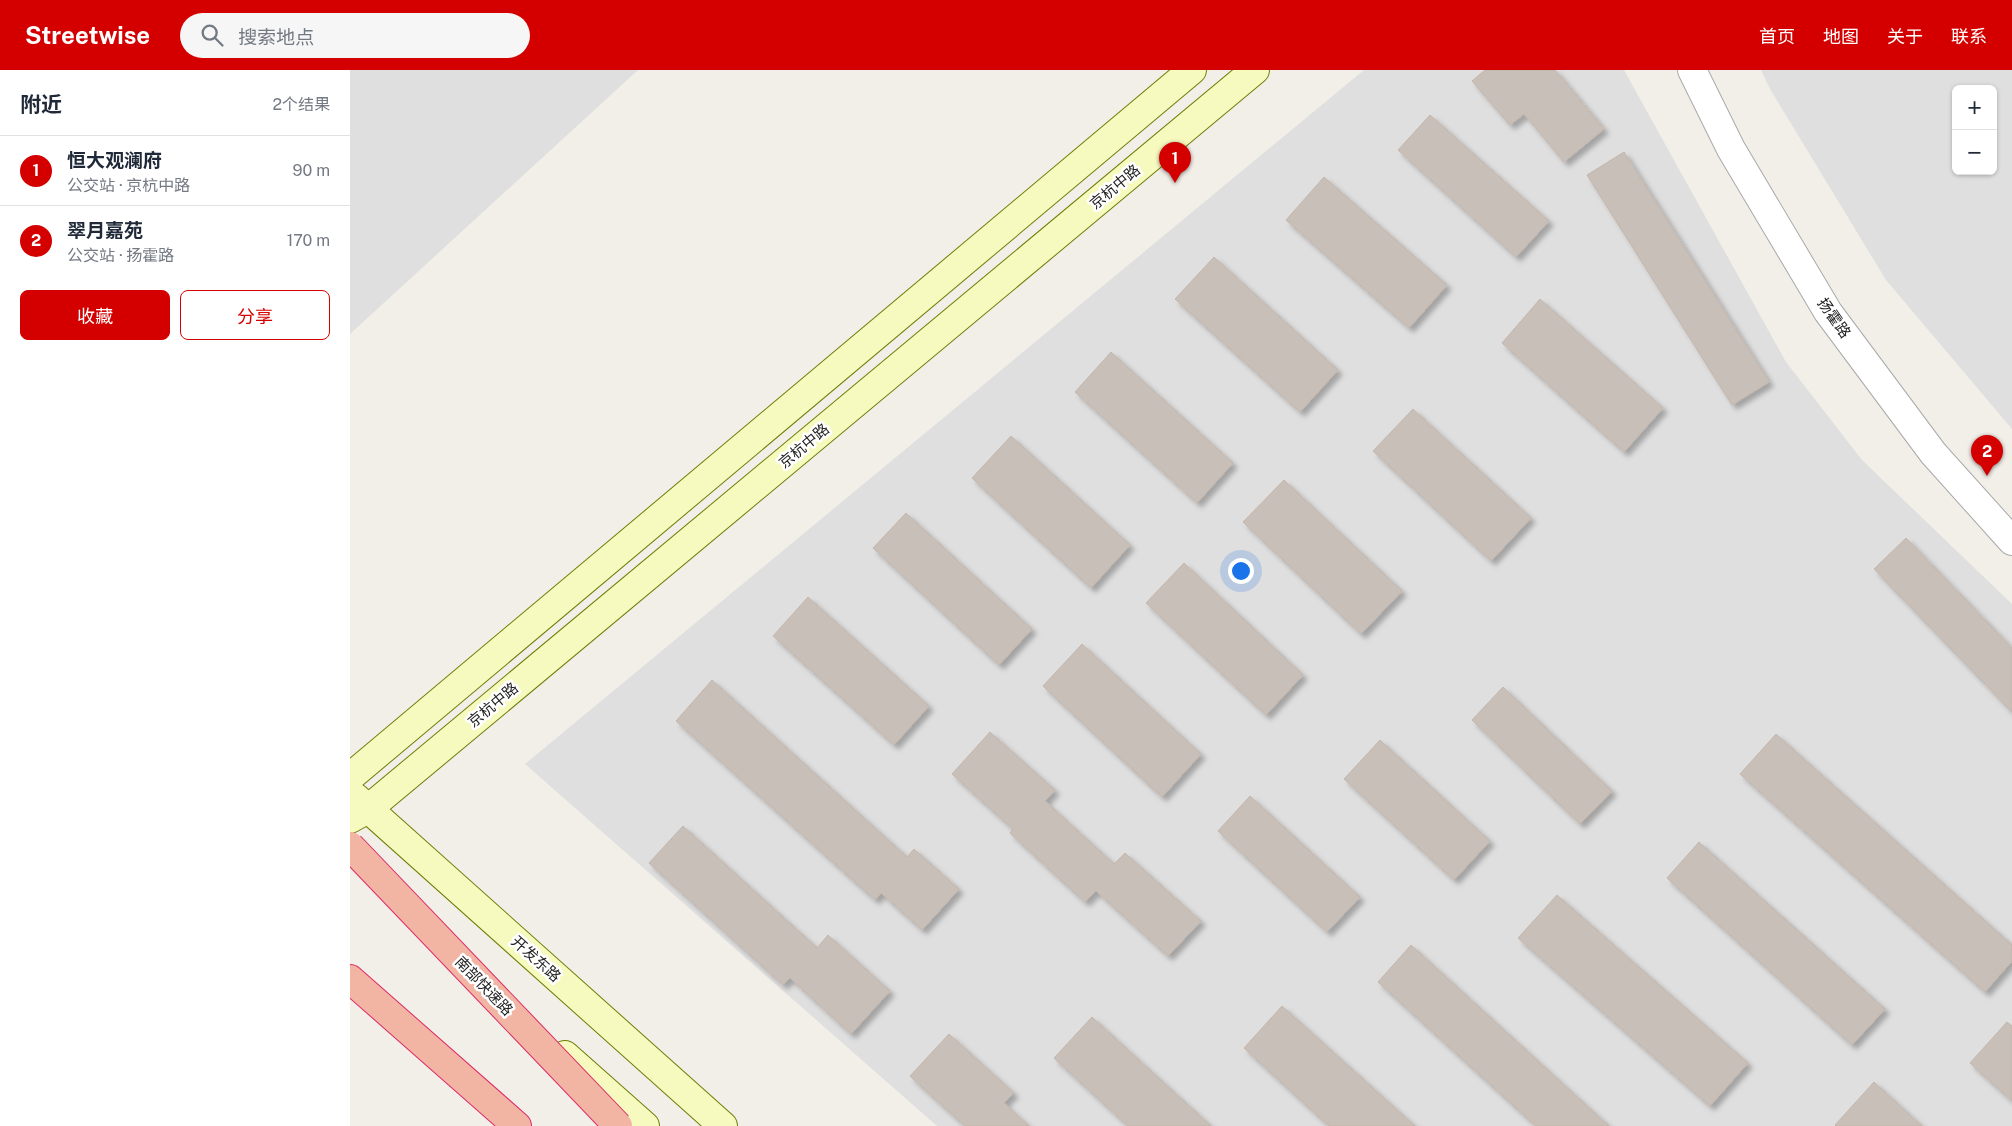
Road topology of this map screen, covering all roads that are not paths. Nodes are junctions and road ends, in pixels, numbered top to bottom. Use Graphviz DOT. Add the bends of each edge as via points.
graph roads {
  1 [pos="1192,70"];
  2 [pos="1255,70"];
  3 [pos="1692,70"];
  4 [pos="2012,541"];
  5 [pos="350,777"];
  6 [pos="356,807"];
  7 [pos="350,846"];
  8 [pos="350,866"];
  9 [pos="350,979"];
  10 [pos="517,1126"];
  11 [pos="618,1126"];
  12 [pos="645,1126"];
  13 [pos="723,1126"];
  1 -- 5 [label="main road"];
  2 -- 6 [label="main road, 京杭中路"];
  3 -- 4 [label="street, 扬霍路" via="1731,148 1828,312 1933,453"];
  6 -- 13 [label="main road, 开发东路"];
  7 -- 11 [label="highway, 南部快速路, bridge"];
  8 -- 12 [label="main road"];
  9 -- 10 [label="highway"];
}
